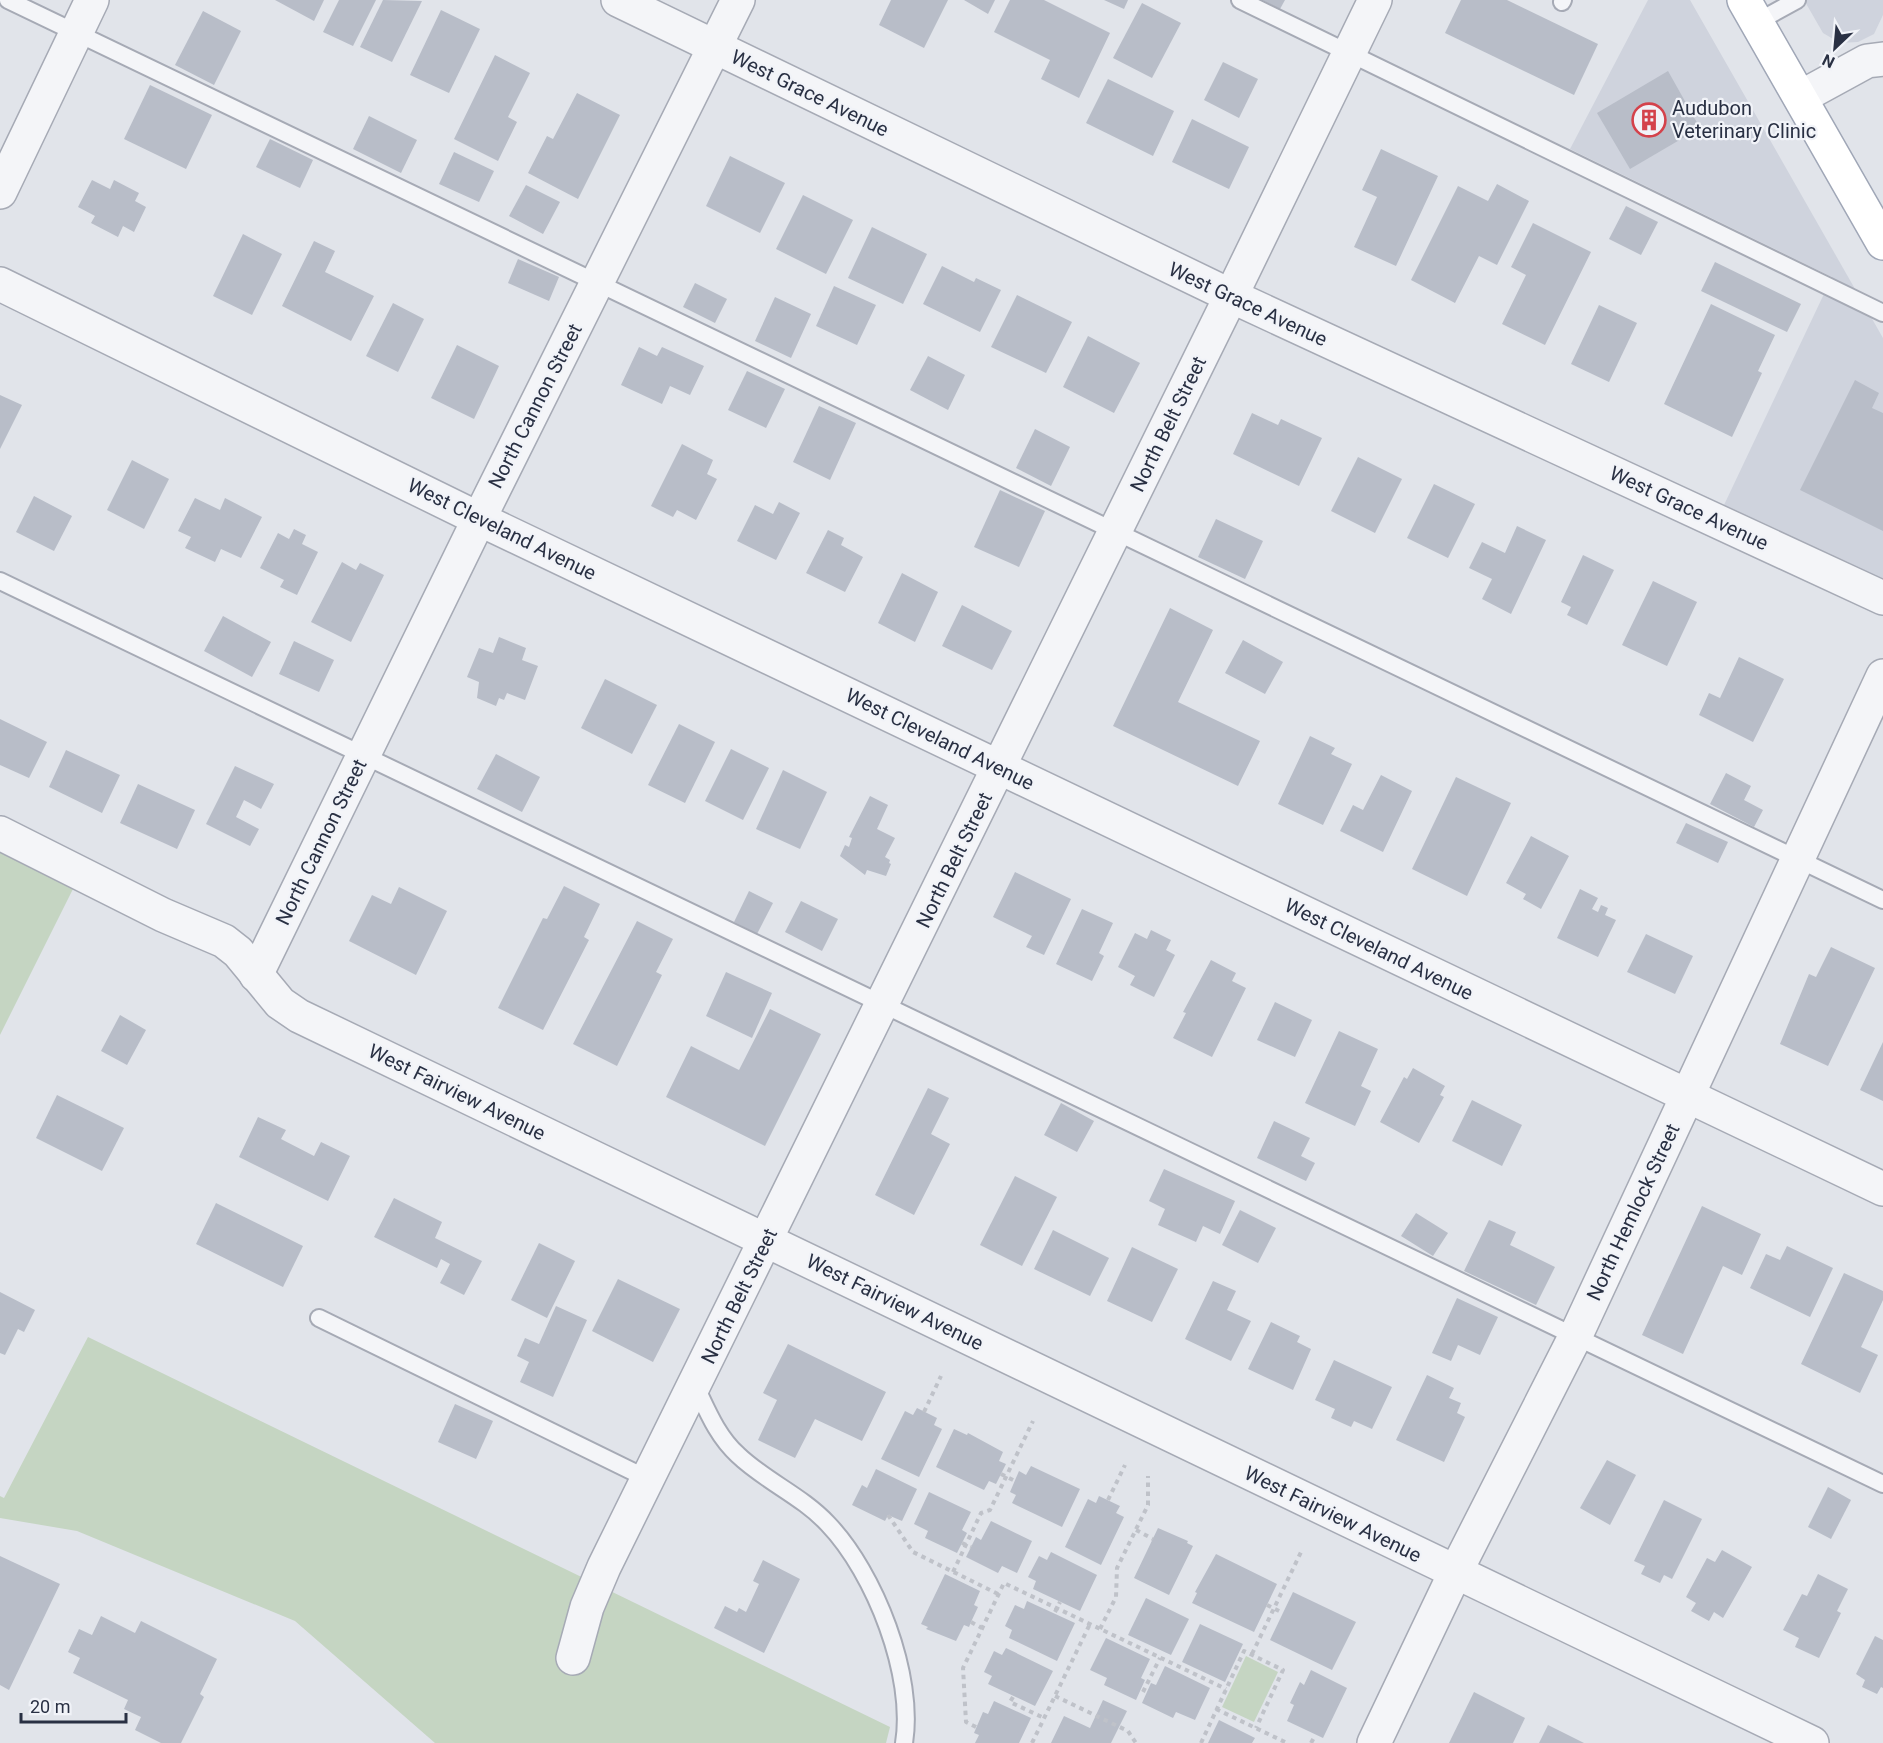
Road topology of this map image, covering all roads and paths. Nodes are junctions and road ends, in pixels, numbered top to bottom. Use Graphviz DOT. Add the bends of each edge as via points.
graph roads {
  1 [pos="8,0"];
  2 [pos="92,0"];
  3 [pos="618,0"];
  4 [pos="738,0"];
  5 [pos="1240,0"];
  6 [pos="1375,0"];
  7 [pos="1797,0"];
  8 [pos="1751,11"];
  9 [pos="76,33"];
  10 [pos="715,46"];
  11 [pos="1349,53"];
  12 [pos="1883,59"];
  13 [pos="1801,97"];
  14 [pos="0,192"];
  15 [pos="1883,243"];
  16 [pos="598,282"];
  17 [pos="0,284"];
  18 [pos="1231,297"];
  19 [pos="1883,313"];
  20 [pos="479,519"];
  21 [pos="1115,532"];
  22 [pos="0,581"];
  23 [pos="1883,598"];
  24 [pos="1883,676"];
  25 [pos="362,756"];
  26 [pos="999,768"];
  27 [pos="0,833"];
  28 [pos="1796,858"];
  29 [pos="1883,900"];
  30 [pos="256,975"];
  31 [pos="883,1005"];
  32 [pos="1687,1096"];
  33 [pos="1883,1189"];
  34 [pos="767,1240"];
  35 [pos="319,1318"];
  36 [pos="1576,1335"];
  37 [pos="941,1376"];
  38 [pos="695,1385"];
  39 [pos="924,1412"];
  40 [pos="1033,1421"];
  41 [pos="1125,1465"];
  42 [pos="1001,1474"];
  43 [pos="1006,1476"];
  44 [pos="1148,1476"];
  45 [pos="648,1479"];
  46 [pos="1015,1481"];
  47 [pos="1883,1484"];
  48 [pos="1108,1500"];
  49 [pos="888,1515"];
  50 [pos="1136,1530"];
  51 [pos="1153,1539"];
  52 [pos="964,1544"];
  53 [pos="971,1547"];
  54 [pos="1302,1550"];
  55 [pos="953,1572"];
  56 [pos="1455,1573"];
  57 [pos="999,1594"];
  58 [pos="1060,1602"];
  59 [pos="1267,1605"];
  60 [pos="1274,1608"];
  61 [pos="1056,1610"];
  62 [pos="1283,1613"];
  63 [pos="971,1622"];
  64 [pos="1090,1624"];
  65 [pos="982,1628"];
  66 [pos="1100,1629"];
  67 [pos="1251,1654"];
  68 [pos="573,1658"];
  69 [pos="1160,1658"];
  70 [pos="1226,1689"];
  71 [pos="1143,1692"];
  72 [pos="1055,1696"];
  73 [pos="1013,1697"];
  74 [pos="1216,1709"];
  75 [pos="1044,1718"];
  76 [pos="976,1727"];
  77 [pos="1256,1728"];
  78 [pos="1315,1736"];
  79 [pos="904,1743"];
  80 [pos="1032,1743"];
  81 [pos="1136,1743"];
  82 [pos="1201,1743"];
  83 [pos="1287,1743"];
  84 [pos="1311,1743"];
  85 [pos="1374,1743"];
  86 [pos="1812,1743"];
  1 -- 9 [label="lane"];
  2 -- 9 [label="street"];
  3 -- 10 [label="street, West Grace Avenue"];
  4 -- 10 [label="street, North Cannon Street"];
  5 -- 11 [label="lane"];
  6 -- 11 [label="street, North Belt Street"];
  7 -- 8 [label="lane"];
  8 -- 13 [label="main road"];
  9 -- 14 [label="street"];
  9 -- 16 [label="lane"];
  10 -- 16 [label="street, North Cannon Street"];
  10 -- 18 [label="street, West Grace Avenue"];
  11 -- 18 [label="street, North Belt Street"];
  11 -- 19 [label="lane"];
  12 -- 13 [label="street" via="1867,62"];
  13 -- 15 [label="main road"];
  16 -- 20 [label="street, North Cannon Street"];
  16 -- 21 [label="lane"];
  17 -- 20 [label="street, West Cleveland Avenue"];
  18 -- 21 [label="street, North Belt Street"];
  18 -- 23 [label="street, West Grace Avenue"];
  20 -- 25 [label="street, North Cannon Street"];
  20 -- 26 [label="street, West Cleveland Avenue"];
  21 -- 26 [label="street, North Belt Street"];
  21 -- 28 [label="lane"];
  22 -- 25 [label="lane"];
  24 -- 28 [label="street, North Hemlock Street"];
  25 -- 30 [label="street, North Cannon Street"];
  25 -- 31 [label="lane"];
  26 -- 31 [label="street, North Belt Street"];
  26 -- 32 [label="street, West Cleveland Avenue"];
  27 -- 30 [label="street, West Fairview Avenue" via="163,915 215,936 238,952"];
  28 -- 29 [label="lane"];
  28 -- 32 [label="street, North Hemlock Street"];
  30 -- 34 [label="street, West Fairview Avenue" via="280,1003 299,1016"];
  31 -- 34 [label="street, North Belt Street"];
  31 -- 36 [label="lane"];
  32 -- 33 [label="street, West Cleveland Avenue"];
  32 -- 36 [label="street, North Hemlock Street"];
  34 -- 38 [label="street, North Belt Street"];
  34 -- 56 [label="street, West Fairview Avenue"];
  35 -- 45 [label="lane"];
  36 -- 47 [label="lane"];
  36 -- 56 [label="street, North Hemlock Street"];
  37 -- 39 [label="path"];
  38 -- 45 [label="street, North Belt Street"];
  38 -- 79 [label="lane" via="717,1429 738,1456 814,1511 852,1554 878,1605 900,1668 907,1710"];
  40 -- 43 [label="path"];
  41 -- 48 [label="path"];
  42 -- 43 [label="path"];
  43 -- 46 [label="path"];
  43 -- 52 [label="path" via="990,1510 981,1513"];
  44 -- 50 [label="path" via="1148,1505"];
  45 -- 68 [label="street, North Belt Street" via="595,1586"];
  49 -- 55 [label="path" via="913,1552"];
  50 -- 51 [label="path"];
  50 -- 66 [label="path" via="1117,1568 1116,1597"];
  52 -- 53 [label="path"];
  52 -- 55 [label="path"];
  54 -- 60 [label="path"];
  55 -- 57 [label="path"];
  56 -- 85 [label="street, North Hemlock Street"];
  56 -- 86 [label="street, West Fairview Avenue"];
  57 -- 61 [label="path" via="1004,1583"];
  57 -- 65 [label="path"];
  58 -- 61 [label="path"];
  59 -- 60 [label="path"];
  60 -- 62 [label="path"];
  60 -- 67 [label="path"];
  61 -- 64 [label="path"];
  63 -- 65 [label="path"];
  64 -- 66 [label="path"];
  64 -- 72 [label="path"];
  65 -- 76 [label="path" via="963,1668 966,1722"];
  66 -- 69 [label="path"];
  67 -- 70 [label="path" via="1244,1651"];
  67 -- 77 [label="path" via="1283,1670"];
  69 -- 70 [label="path"];
  69 -- 71 [label="path"];
  70 -- 74 [label="path"];
  72 -- 75 [label="path"];
  72 -- 81 [label="path" via="1128,1731"];
  73 -- 75 [label="path" via="1010,1702"];
  74 -- 77 [label="path"];
  74 -- 82 [label="path"];
  75 -- 80 [label="path"];
  77 -- 83 [label="path"];
  78 -- 84 [label="path"];
}
